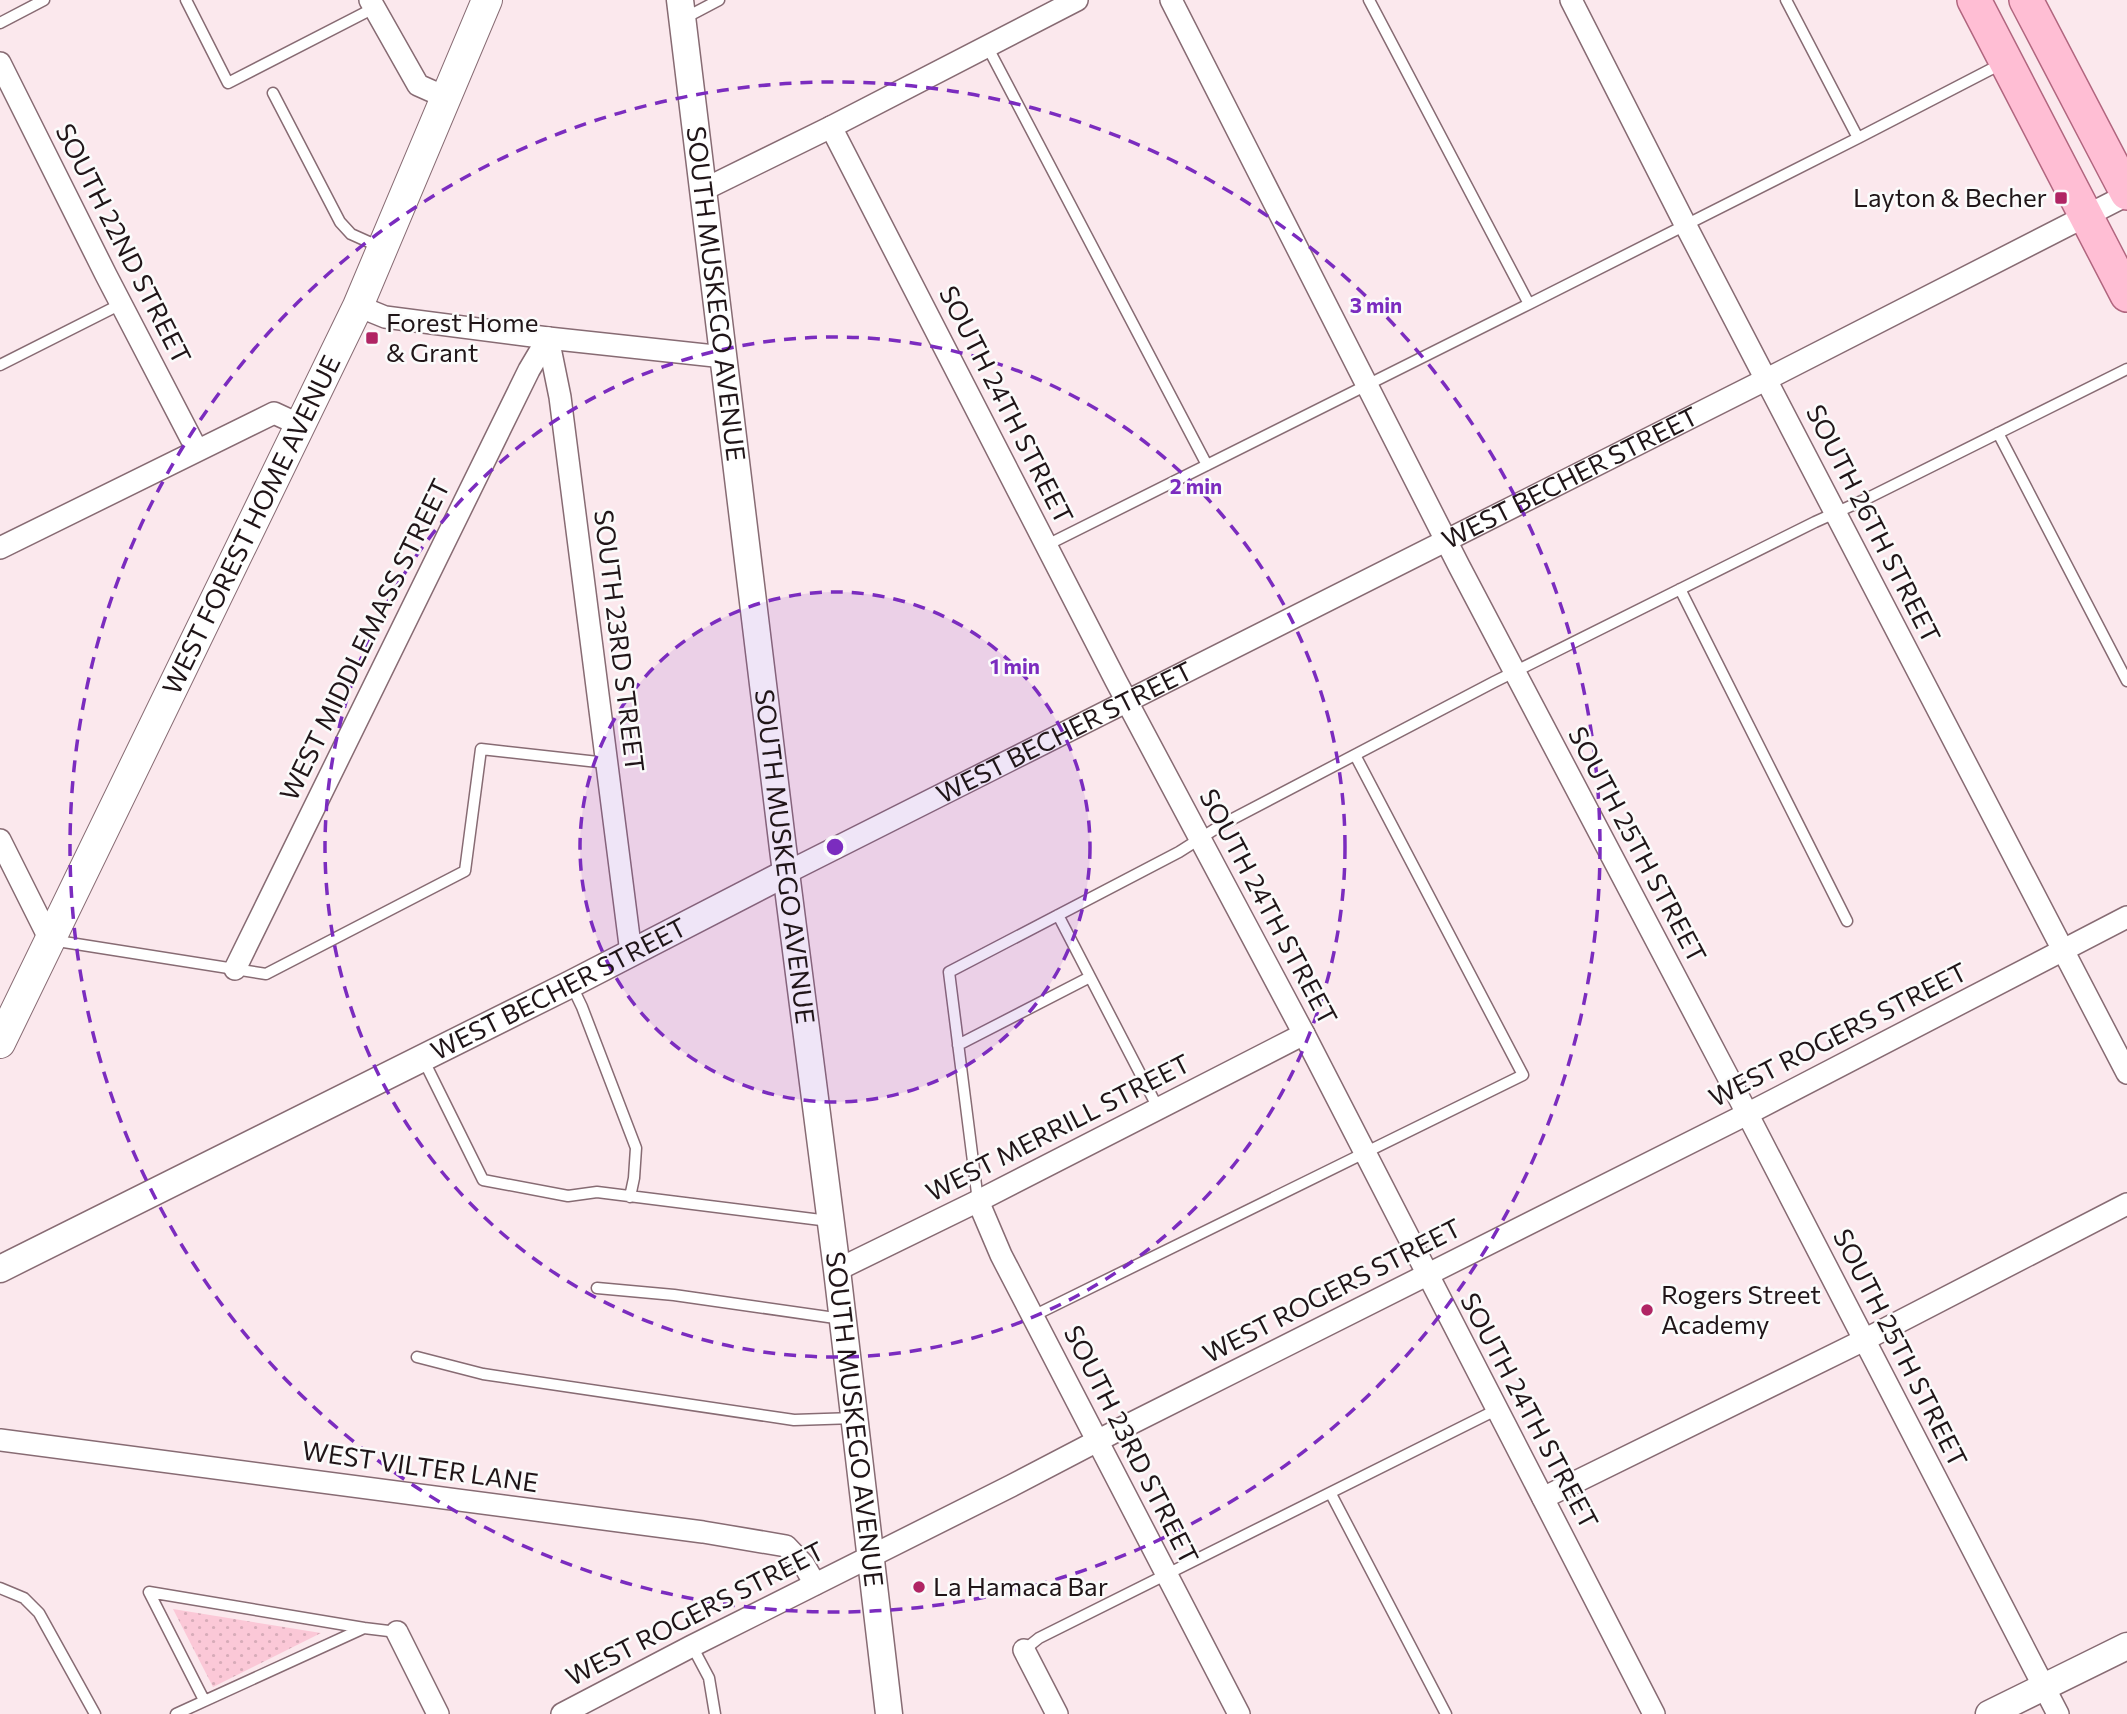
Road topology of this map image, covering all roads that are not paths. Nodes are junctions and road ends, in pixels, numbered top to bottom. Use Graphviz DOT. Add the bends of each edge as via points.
graph roads {
  1 [pos="44,0"];
  2 [pos="186,0"];
  3 [pos="487,0"];
  4 [pos="719,0"];
  5 [pos="1077,0"];
  6 [pos="1171,0"];
  7 [pos="1369,0"];
  8 [pos="1571,0"];
  9 [pos="1786,0"];
  10 [pos="1974,0"];
  11 [pos="2026,0"];
  12 [pos="372,4"];
  13 [pos="681,10"];
  14 [pos="0,23"];
  15 [pos="986,45"];
  16 [pos="2006,62"];
  17 [pos="0,63"];
  18 [pos="273,93"];
  19 [pos="445,97"];
  20 [pos="831,127"];
  21 [pos="1858,138"];
  22 [pos="703,190"];
  23 [pos="2127,194"];
  24 [pos="2086,217"];
  25 [pos="1686,226"];
  26 [pos="382,248"];
  27 [pos="2127,295"];
  28 [pos="121,303"];
  29 [pos="1530,303"];
  30 [pos="358,306"];
  31 [pos="548,338"];
  32 [pos="724,357"];
  33 [pos="0,365"];
  34 [pos="2127,369"];
  35 [pos="1767,379"];
  36 [pos="1367,384"];
  37 [pos="300,425"];
  38 [pos="1998,433"];
  39 [pos="197,450"];
  40 [pos="1207,465"];
  41 [pos="1835,512"];
  42 [pos="1446,540"];
  43 [pos="1046,545"];
  44 [pos="0,548"];
  45 [pos="1680,589"];
  46 [pos="1515,672"];
  47 [pos="2127,681"];
  48 [pos="1127,701"];
  49 [pos="1354,755"];
  50 [pos="607,763"];
  51 [pos="1201,838"];
  52 [pos="0,840"];
  53 [pos="786,873"];
  54 [pos="1058,915"];
  55 [pos="2127,917"];
  56 [pos="1847,920"];
  57 [pos="50,940"];
  58 [pos="2064,951"];
  59 [pos="631,953"];
  60 [pos="235,969"];
  61 [pos="1090,977"];
  62 [pos="571,984"];
  63 [pos="1304,1034"];
  64 [pos="0,1043"];
  65 [pos="958,1045"];
  66 [pos="422,1057"];
  67 [pos="2127,1073"];
  68 [pos="1158,1108"];
  69 [pos="1747,1114"];
  70 [pos="1365,1152"];
  71 [pos="630,1197"];
  72 [pos="978,1201"];
  73 [pos="2127,1204"];
  74 [pos="830,1222"];
  75 [pos="0,1269"];
  76 [pos="837,1269"];
  77 [pos="1426,1275"];
  78 [pos="597,1288"];
  79 [pos="1033,1315"];
  80 [pos="842,1319"];
  81 [pos="1864,1340"];
  82 [pos="416,1357"];
  83 [pos="1496,1410"];
  84 [pos="855,1418"];
  85 [pos="0,1440"];
  86 [pos="1097,1441"];
  87 [pos="1331,1494"];
  88 [pos="1543,1498"];
  89 [pos="872,1557"];
  90 [pos="1167,1575"];
  91 [pos="815,1584"];
  92 [pos="0,1588"];
  93 [pos="364,1628"];
  94 [pos="397,1632"];
  95 [pos="692,1646"];
  96 [pos="2127,1646"];
  97 [pos="1024,1650"];
  98 [pos="2044,1686"];
  99 [pos="204,1700"];
  100 [pos="95,1714"];
  101 [pos="176,1714"];
  102 [pos="438,1714"];
  103 [pos="562,1714"];
  104 [pos="715,1714"];
  105 [pos="889,1714"];
  106 [pos="1057,1714"];
  107 [pos="1239,1714"];
  108 [pos="1446,1714"];
  109 [pos="1654,1714"];
  110 [pos="1989,1714"];
  111 [pos="2058,1714"];
  1 -- 14 [label="lane"];
  2 -- 12 [label="lane" via="228,83"];
  3 -- 19 [label="main road, WEST FOREST HOME AVENUE"];
  4 -- 13 [label="lane"];
  5 -- 15 [label="street"];
  6 -- 36 [label="street, SOUTH 25TH STREET"];
  7 -- 29 [label="lane"];
  8 -- 25 [label="street, SOUTH 26TH STREET"];
  9 -- 21 [label="lane"];
  10 -- 16 [label="main road"];
  11 -- 23 [label="main road"];
  12 -- 19 [label="street" via="418,85"];
  13 -- 22 [label="street, SOUTH MUSKEGO AVENUE"];
  15 -- 20 [label="street"];
  15 -- 40 [label="lane"];
  16 -- 21 [label="lane"];
  16 -- 24 [label="main road"];
  17 -- 28 [label="street, SOUTH 22ND STREET"];
  18 -- 26 [label="lane" via="340,222 351,234"];
  19 -- 26 [label="main road, WEST FOREST HOME AVENUE"];
  20 -- 22 [label="street"];
  20 -- 43 [label="street, SOUTH 24TH STREET"];
  21 -- 25 [label="lane"];
  22 -- 32 [label="street, SOUTH MUSKEGO AVENUE"];
  23 -- 24 [label="street, WEST BECHER STREET"];
  24 -- 27 [label="main road"];
  24 -- 35 [label="street, WEST BECHER STREET"];
  25 -- 29 [label="lane"];
  25 -- 35 [label="street, SOUTH 26TH STREET"];
  26 -- 30 [label="main road, WEST FOREST HOME AVENUE"];
  28 -- 33 [label="lane"];
  28 -- 39 [label="street, SOUTH 22ND STREET"];
  29 -- 36 [label="lane"];
  30 -- 31 [label="street" via="385,317"];
  30 -- 37 [label="main road, WEST FOREST HOME AVENUE"];
  31 -- 32 [label="street"];
  31 -- 50 [label="street, SOUTH 23RD STREET" via="560,397"];
  31 -- 60 [label="street, WEST MIDDLEMASS STREET"];
  32 -- 53 [label="street, SOUTH MUSKEGO AVENUE"];
  34 -- 38 [label="lane"];
  35 -- 41 [label="street, SOUTH 26TH STREET"];
  35 -- 42 [label="street, WEST BECHER STREET"];
  36 -- 40 [label="lane"];
  36 -- 42 [label="street, SOUTH 25TH STREET"];
  37 -- 39 [label="street" via="274,413"];
  37 -- 57 [label="main road, WEST FOREST HOME AVENUE"];
  38 -- 41 [label="lane"];
  38 -- 47 [label="lane"];
  39 -- 44 [label="street"];
  40 -- 43 [label="lane"];
  41 -- 45 [label="lane"];
  41 -- 58 [label="street, SOUTH 26TH STREET"];
  42 -- 46 [label="street, SOUTH 25TH STREET"];
  42 -- 48 [label="street, WEST BECHER STREET"];
  43 -- 48 [label="street, SOUTH 24TH STREET"];
  45 -- 46 [label="lane"];
  45 -- 56 [label="lane"];
  46 -- 49 [label="lane"];
  46 -- 69 [label="street, SOUTH 25TH STREET"];
  48 -- 51 [label="street, SOUTH 24TH STREET"];
  48 -- 53 [label="street, WEST BECHER STREET"];
  49 -- 51 [label="lane"];
  49 -- 70 [label="lane" via="1523,1075"];
  50 -- 59 [label="street, SOUTH 23RD STREET"];
  50 -- 60 [label="lane" via="481,749 465,871 266,974"];
  51 -- 54 [label="lane"];
  51 -- 63 [label="street, SOUTH 24TH STREET"];
  52 -- 57 [label="street"];
  53 -- 59 [label="street, WEST BECHER STREET"];
  53 -- 74 [label="street, SOUTH MUSKEGO AVENUE"];
  54 -- 61 [label="lane"];
  54 -- 65 [label="lane" via="949,972"];
  55 -- 58 [label="street, WEST ROGERS STREET"];
  57 -- 60 [label="lane"];
  57 -- 64 [label="main road, WEST FOREST HOME AVENUE"];
  58 -- 67 [label="street, SOUTH 26TH STREET"];
  58 -- 69 [label="street, WEST ROGERS STREET"];
  59 -- 62 [label="street, WEST BECHER STREET"];
  61 -- 65 [label="lane"];
  61 -- 68 [label="lane"];
  62 -- 66 [label="street, WEST BECHER STREET"];
  62 -- 71 [label="lane" via="636,1148"];
  63 -- 68 [label="street, WEST MERRILL STREET"];
  63 -- 70 [label="street, SOUTH 24TH STREET"];
  65 -- 72 [label="lane"];
  66 -- 71 [label="lane" via="483,1180 568,1196 597,1192"];
  66 -- 75 [label="street, WEST BECHER STREET"];
  68 -- 72 [label="street, WEST MERRILL STREET"];
  69 -- 77 [label="street, WEST ROGERS STREET"];
  69 -- 81 [label="street, SOUTH 25TH STREET"];
  70 -- 77 [label="street, SOUTH 24TH STREET"];
  70 -- 79 [label="lane"];
  71 -- 74 [label="lane"];
  72 -- 76 [label="street, WEST MERRILL STREET"];
  72 -- 79 [label="street, SOUTH 23RD STREET"];
  73 -- 81 [label="street"];
  74 -- 76 [label="street, SOUTH MUSKEGO AVENUE"];
  76 -- 80 [label="street, SOUTH MUSKEGO AVENUE"];
  77 -- 83 [label="street, SOUTH 24TH STREET"];
  77 -- 86 [label="street, WEST ROGERS STREET"];
  78 -- 80 [label="lane"];
  79 -- 86 [label="street, SOUTH 23RD STREET"];
  80 -- 84 [label="street, SOUTH MUSKEGO AVENUE"];
  81 -- 88 [label="street"];
  81 -- 98 [label="street, SOUTH 25TH STREET"];
  82 -- 84 [label="lane" via="483,1374 794,1420"];
  83 -- 87 [label="lane"];
  83 -- 88 [label="street, SOUTH 24TH STREET"];
  84 -- 89 [label="street, SOUTH MUSKEGO AVENUE"];
  85 -- 91 [label="street, WEST VILTER LANE" via="786,1546"];
  86 -- 89 [label="street, WEST ROGERS STREET"];
  86 -- 90 [label="street, SOUTH 23RD STREET"];
  87 -- 90 [label="lane"];
  87 -- 108 [label="lane"];
  88 -- 109 [label="street, SOUTH 24TH STREET"];
  89 -- 91 [label="street, WEST ROGERS STREET"];
  89 -- 105 [label="street, SOUTH MUSKEGO AVENUE"];
  90 -- 97 [label="lane" via="1039,1638"];
  90 -- 107 [label="street, SOUTH 23RD STREET"];
  91 -- 95 [label="street, WEST ROGERS STREET"];
  92 -- 100 [label="lane" via="24,1598 39,1613"];
  93 -- 94 [label="lane"];
  93 -- 99 [label="lane"];
  93 -- 99 [label="lane" via="149,1592"];
  94 -- 102 [label="street"];
  95 -- 103 [label="street, WEST ROGERS STREET"];
  95 -- 104 [label="lane" via="709,1678"];
  96 -- 98 [label="street"];
  97 -- 106 [label="street"];
  98 -- 110 [label="street"];
  98 -- 111 [label="street, SOUTH 25TH STREET"];
  99 -- 101 [label="lane"];
}
